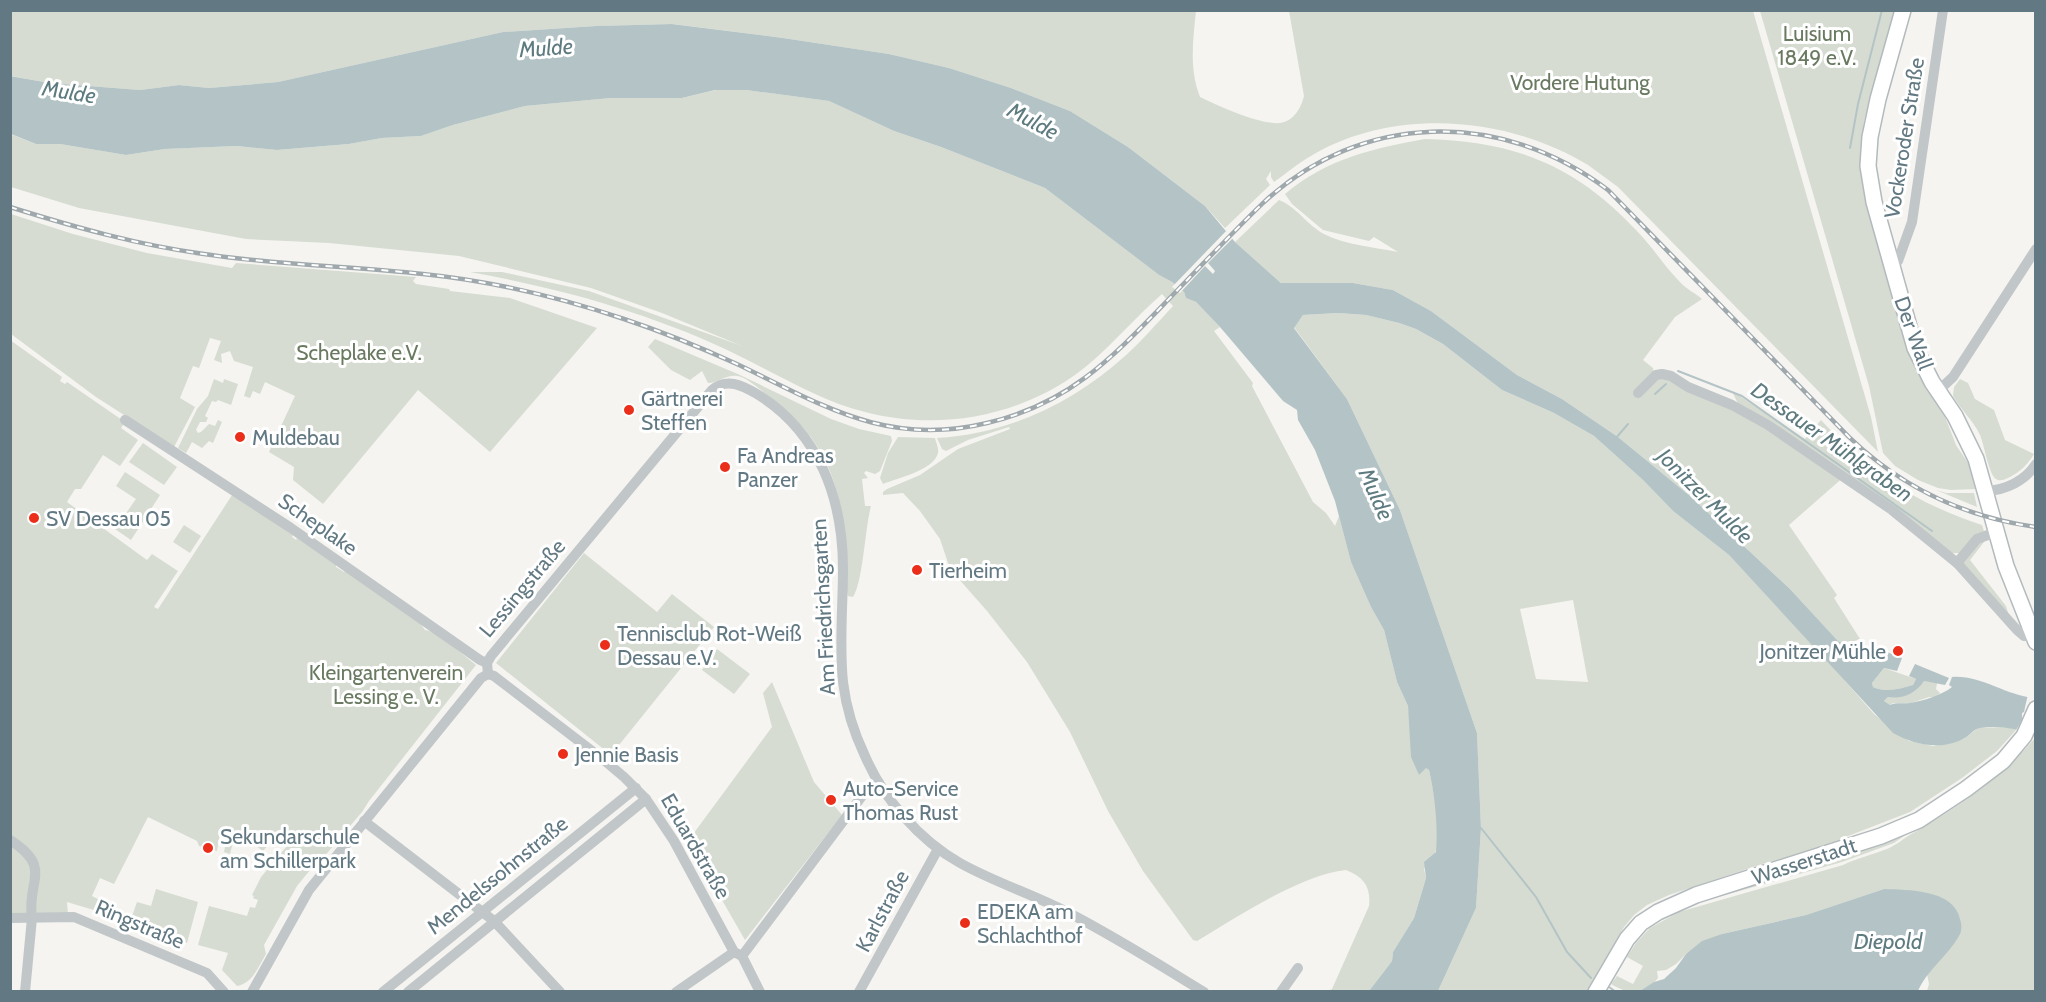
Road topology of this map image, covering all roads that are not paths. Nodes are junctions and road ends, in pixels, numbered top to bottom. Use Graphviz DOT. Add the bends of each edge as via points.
graph roads {
  1 [pos="1903,10"];
  2 [pos="1943,10"];
  3 [pos="2036,249"];
  4 [pos="1891,266"];
  5 [pos="712,390"];
  6 [pos="1938,391"];
  7 [pos="1638,393"];
  8 [pos="125,420"];
  9 [pos="2036,464"];
  10 [pos="1986,491"];
  11 [pos="1996,531"];
  12 [pos="1957,562"];
  13 [pos="2035,639"];
  14 [pos="487,663"];
  15 [pos="488,674"];
  16 [pos="2036,709"];
  17 [pos="879,783"];
  18 [pos="636,788"];
  19 [pos="646,799"];
  20 [pos="364,821"];
  21 [pos="10,840"];
  22 [pos="938,849"];
  23 [pos="482,913"];
  24 [pos="10,918"];
  25 [pos="32,918"];
  26 [pos="494,921"];
  27 [pos="738,954"];
  28 [pos="1298,968"];
  29 [pos="25,992"];
  30 [pos="224,992"];
  31 [pos="252,992"];
  32 [pos="383,992"];
  33 [pos="408,992"];
  34 [pos="560,992"];
  35 [pos="676,992"];
  36 [pos="760,992"];
  37 [pos="859,992"];
  38 [pos="1204,992"];
  39 [pos="1281,992"];
  40 [pos="1596,992"];
  1 -- 4 [label="main road, Der Wall" via="1878,99 1869,149 1874,202"];
  2 -- 4 [label="street, Vockeroder Straße" via="1912,222 1898,261"];
  3 -- 6 [label="street" via="1953,377"];
  4 -- 6 [label="main road, Der Wall" via="1915,348"];
  5 -- 14 [label="street, Lessingstraße"];
  5 -- 17 [label="street, Am Friedrichsgarten" via="722,383 736,384 771,404 807,439 827,476 838,508 842,540 843,682 859,743"];
  6 -- 10 [label="main road, Der Wall" via="1971,447"];
  7 -- 12 [label="street" via="1656,375 1667,374 1746,412 1892,510"];
  8 -- 14 [label="street, Scheplake" via="234,489"];
  9 -- 10 [label="street" via="2019,480 2000,490"];
  10 -- 11 [label="main road, Der Wall"];
  11 -- 12 [label="street" via="1977,539"];
  11 -- 13 [label="main road, Der Wall"];
  12 -- 13 [label="street" via="2017,630"];
  14 -- 15 [label="street, Lessingstraße"];
  15 -- 18 [label="street, Eduardstraße"];
  15 -- 20 [label="street"];
  16 -- 40 [label="main road, Wasserstadt" via="2024,736 2010,754 1918,820 1881,836 1696,895 1658,912 1627,939"];
  17 -- 22 [label="street, Am Friedrichsgarten" via="908,820"];
  17 -- 27 [label="street" via="862,796"];
  18 -- 19 [label="street, Eduardstraße"];
  18 -- 23 [label="street, Mendelssohnstraße"];
  19 -- 26 [label="street, Mendelssohnstraße"];
  19 -- 27 [label="street, Eduardstraße"];
  20 -- 23 [label="street"];
  20 -- 31 [label="street" via="309,890"];
  21 -- 25 [label="street" via="27,851 35,866"];
  22 -- 37 [label="street, Karlstraße"];
  22 -- 38 [label="street, Am Friedrichsgarten" via="969,868 1099,929"];
  23 -- 26 [label="street"];
  23 -- 32 [label="street, Mendelssohnstraße"];
  24 -- 25 [label="street, Ringstraße"];
  25 -- 29 [label="street"];
  25 -- 30 [label="street, Ringstraße" via="74,917 207,973"];
  26 -- 33 [label="street, Mendelssohnstraße"];
  26 -- 34 [label="street"];
  27 -- 35 [label="street"];
  27 -- 36 [label="street, Eduardstraße"];
  28 -- 39 [label="street"];
}
